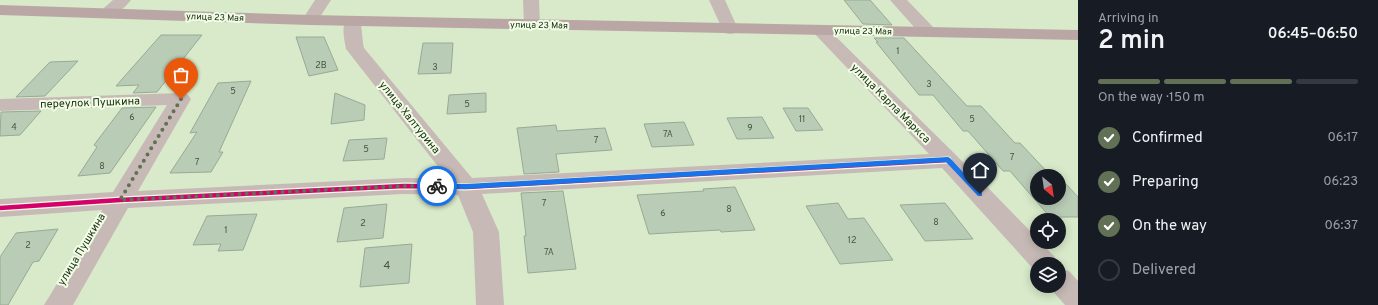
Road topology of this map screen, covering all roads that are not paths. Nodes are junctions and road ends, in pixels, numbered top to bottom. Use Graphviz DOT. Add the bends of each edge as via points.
graph roads {
  1 [pos="123,0"];
  2 [pos="323,0"];
  3 [pos="531,0"];
  4 [pos="717,0"];
  5 [pos="898,0"];
  6 [pos="0,10"];
  7 [pos="106,13"];
  8 [pos="310,20"];
  9 [pos="353,21"];
  10 [pos="532,25"];
  11 [pos="730,29"];
  12 [pos="819,30"];
  13 [pos="928,32"];
  14 [pos="1078,35"];
  15 [pos="181,99"];
  16 [pos="0,105"];
  17 [pos="948,160"];
  18 [pos="466,187"];
  19 [pos="120,200"];
  20 [pos="0,208"];
  21 [pos="1038,257"];
  22 [pos="1066,287"];
  23 [pos="1078,300"];
  24 [pos="58,305"];
  25 [pos="490,305"];
  1 -- 7 [label="street"];
  2 -- 8 [label="street"];
  3 -- 10 [label="street"];
  4 -- 11 [label="street"];
  5 -- 13 [label="street"];
  6 -- 7 [label="main road, улица 23 Мая"];
  7 -- 8 [label="main road, улица 23 Мая"];
  8 -- 9 [label="main road, улица 23 Мая"];
  9 -- 10 [label="main road, улица 23 Мая"];
  9 -- 18 [label="street, улица Халтурина" via="352,36 355,49"];
  10 -- 11 [label="main road, улица 23 Мая"];
  11 -- 12 [label="main road, улица 23 Мая"];
  12 -- 13 [label="main road, улица 23 Мая"];
  12 -- 17 [label="street, улица Карла Маркса"];
  13 -- 14 [label="main road, улица 23 Мая"];
  15 -- 16 [label="street, переулок Пушкина"];
  15 -- 19 [label="street, улица Пушкина"];
  17 -- 18 [label="street"];
  17 -- 21 [label="street, улица Карла Маркса"];
  18 -- 19 [label="street" via="404,186"];
  18 -- 25 [label="street, улица Халтурина" via="486,232"];
  19 -- 20 [label="street"];
  19 -- 24 [label="street, улица Пушкина"];
  22 -- 23 [label="street"];
}
